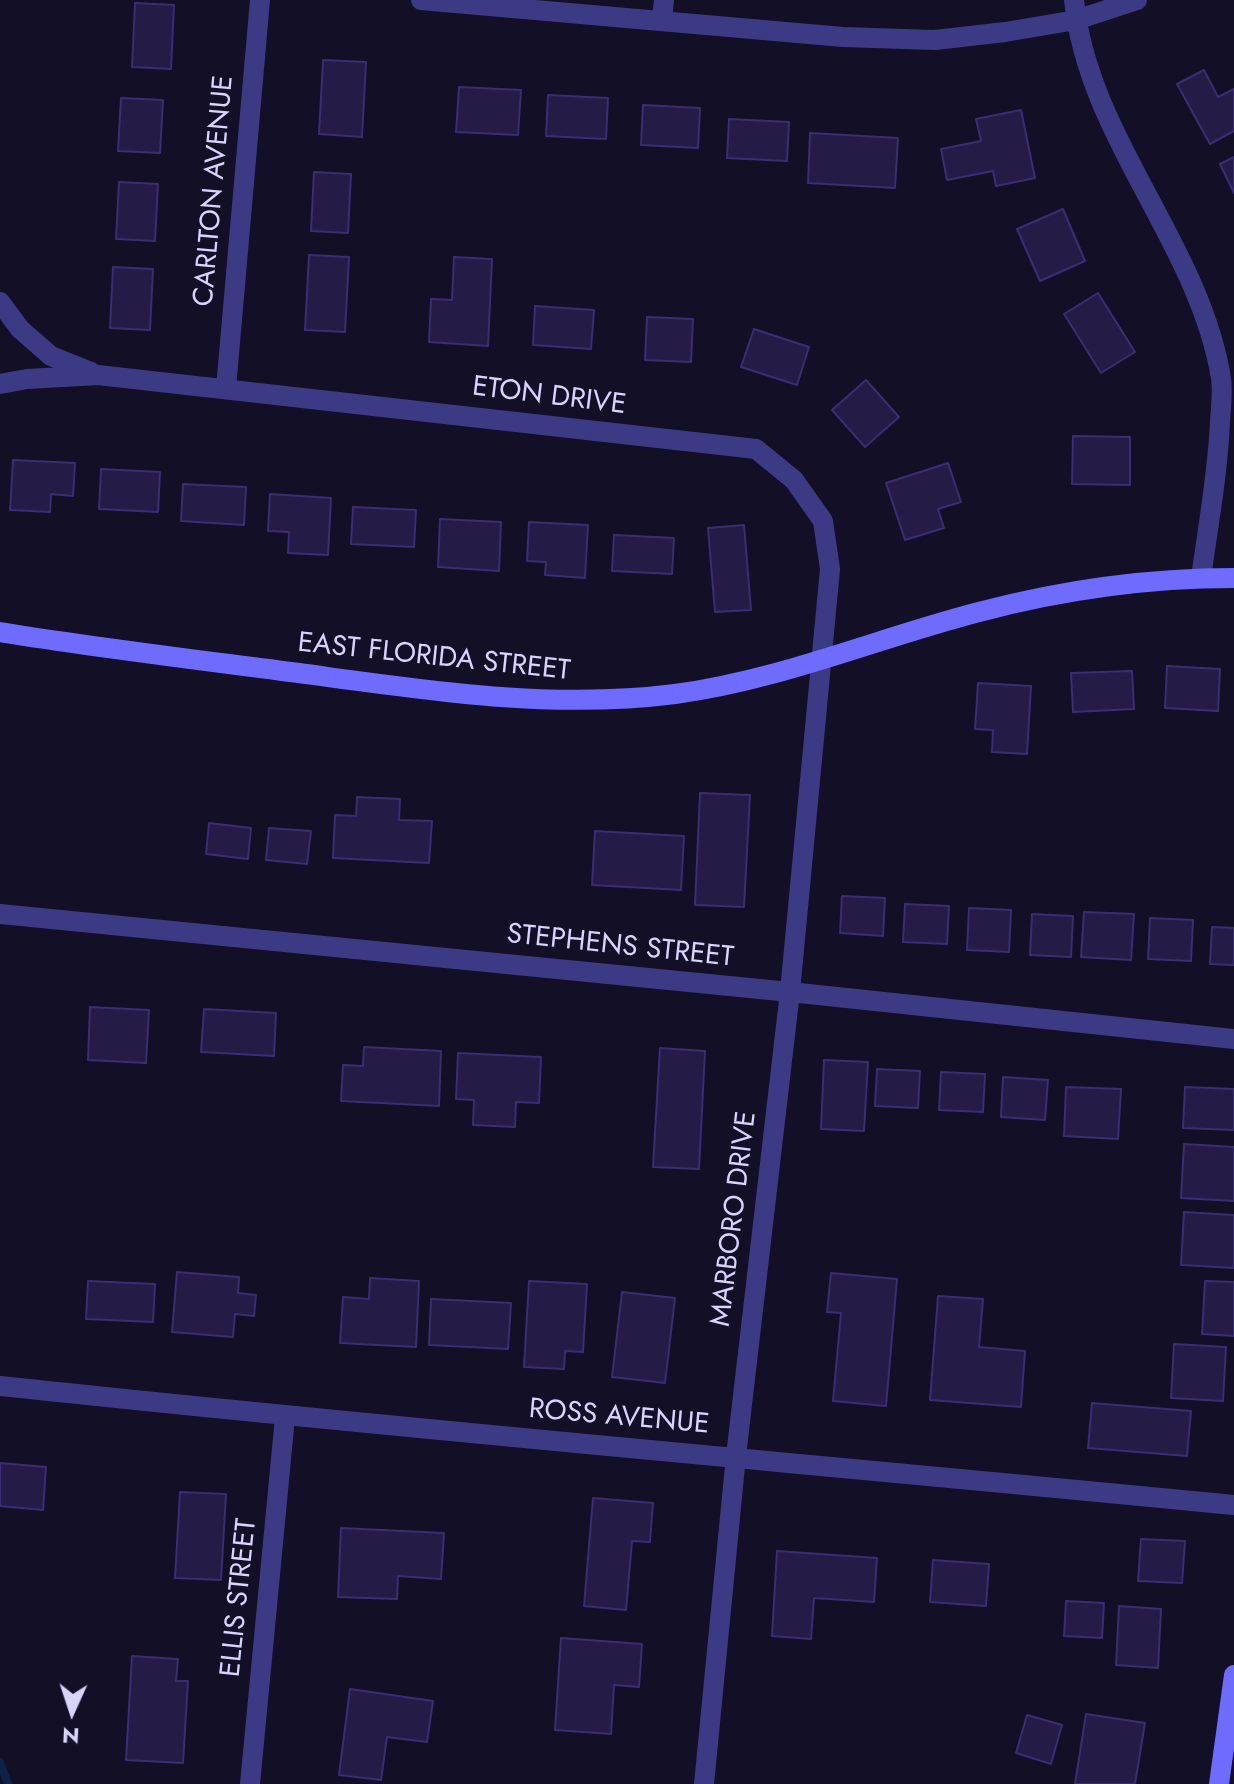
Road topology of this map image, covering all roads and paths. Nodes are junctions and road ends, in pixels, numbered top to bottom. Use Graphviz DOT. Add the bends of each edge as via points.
graph roads {
  1 [pos="260,0"];
  2 [pos="421,0"];
  3 [pos="1137,0"];
  4 [pos="663,10"];
  5 [pos="1075,10"];
  6 [pos="0,302"];
  7 [pos="98,375"];
  8 [pos="0,384"];
  9 [pos="226,388"];
  10 [pos="1201,578"];
  11 [pos="1234,578"];
  12 [pos="0,632"];
  13 [pos="820,660"];
  14 [pos="0,914"];
  15 [pos="790,992"];
  16 [pos="1234,1039"];
  17 [pos="0,1386"];
  18 [pos="285,1417"];
  19 [pos="736,1456"];
  20 [pos="1234,1505"];
  21 [pos="1234,1675"];
  22 [pos="250,1784"];
  23 [pos="704,1784"];
  24 [pos="1219,1784"];
  1 -- 9 [label="street, CARLTON AVENUE"];
  2 -- 4 [label="street"];
  3 -- 5 [label="street"];
  4 -- 5 [label="street" via="843,37 935,40 1005,32"];
  5 -- 10 [label="street" via="1102,110 1207,319 1222,381 1219,450"];
  6 -- 7 [label="street, ETON DRIVE" via="51,356"];
  7 -- 8 [label="street, ETON DRIVE"];
  7 -- 9 [label="street, ETON DRIVE"];
  9 -- 13 [label="street, ETON DRIVE" via="756,449 794,480 823,521 830,569"];
  10 -- 11 [label="main road, EAST FLORIDA STREET"];
  10 -- 13 [label="main road, EAST FLORIDA STREET" via="1054,594"];
  12 -- 13 [label="main road, EAST FLORIDA STREET" via="373,683 583,701 676,694"];
  13 -- 15 [label="street, MARBORO DRIVE"];
  14 -- 15 [label="street, STEPHENS STREET"];
  15 -- 16 [label="street, STEPHENS STREET"];
  15 -- 19 [label="street, MARBORO DRIVE"];
  17 -- 18 [label="street, ROSS AVENUE"];
  18 -- 19 [label="street, ROSS AVENUE"];
  18 -- 22 [label="street, ELLIS STREET"];
  19 -- 20 [label="street, ROSS AVENUE"];
  19 -- 23 [label="street, MARBORO DRIVE"];
  21 -- 24 [label="main road"];
}
